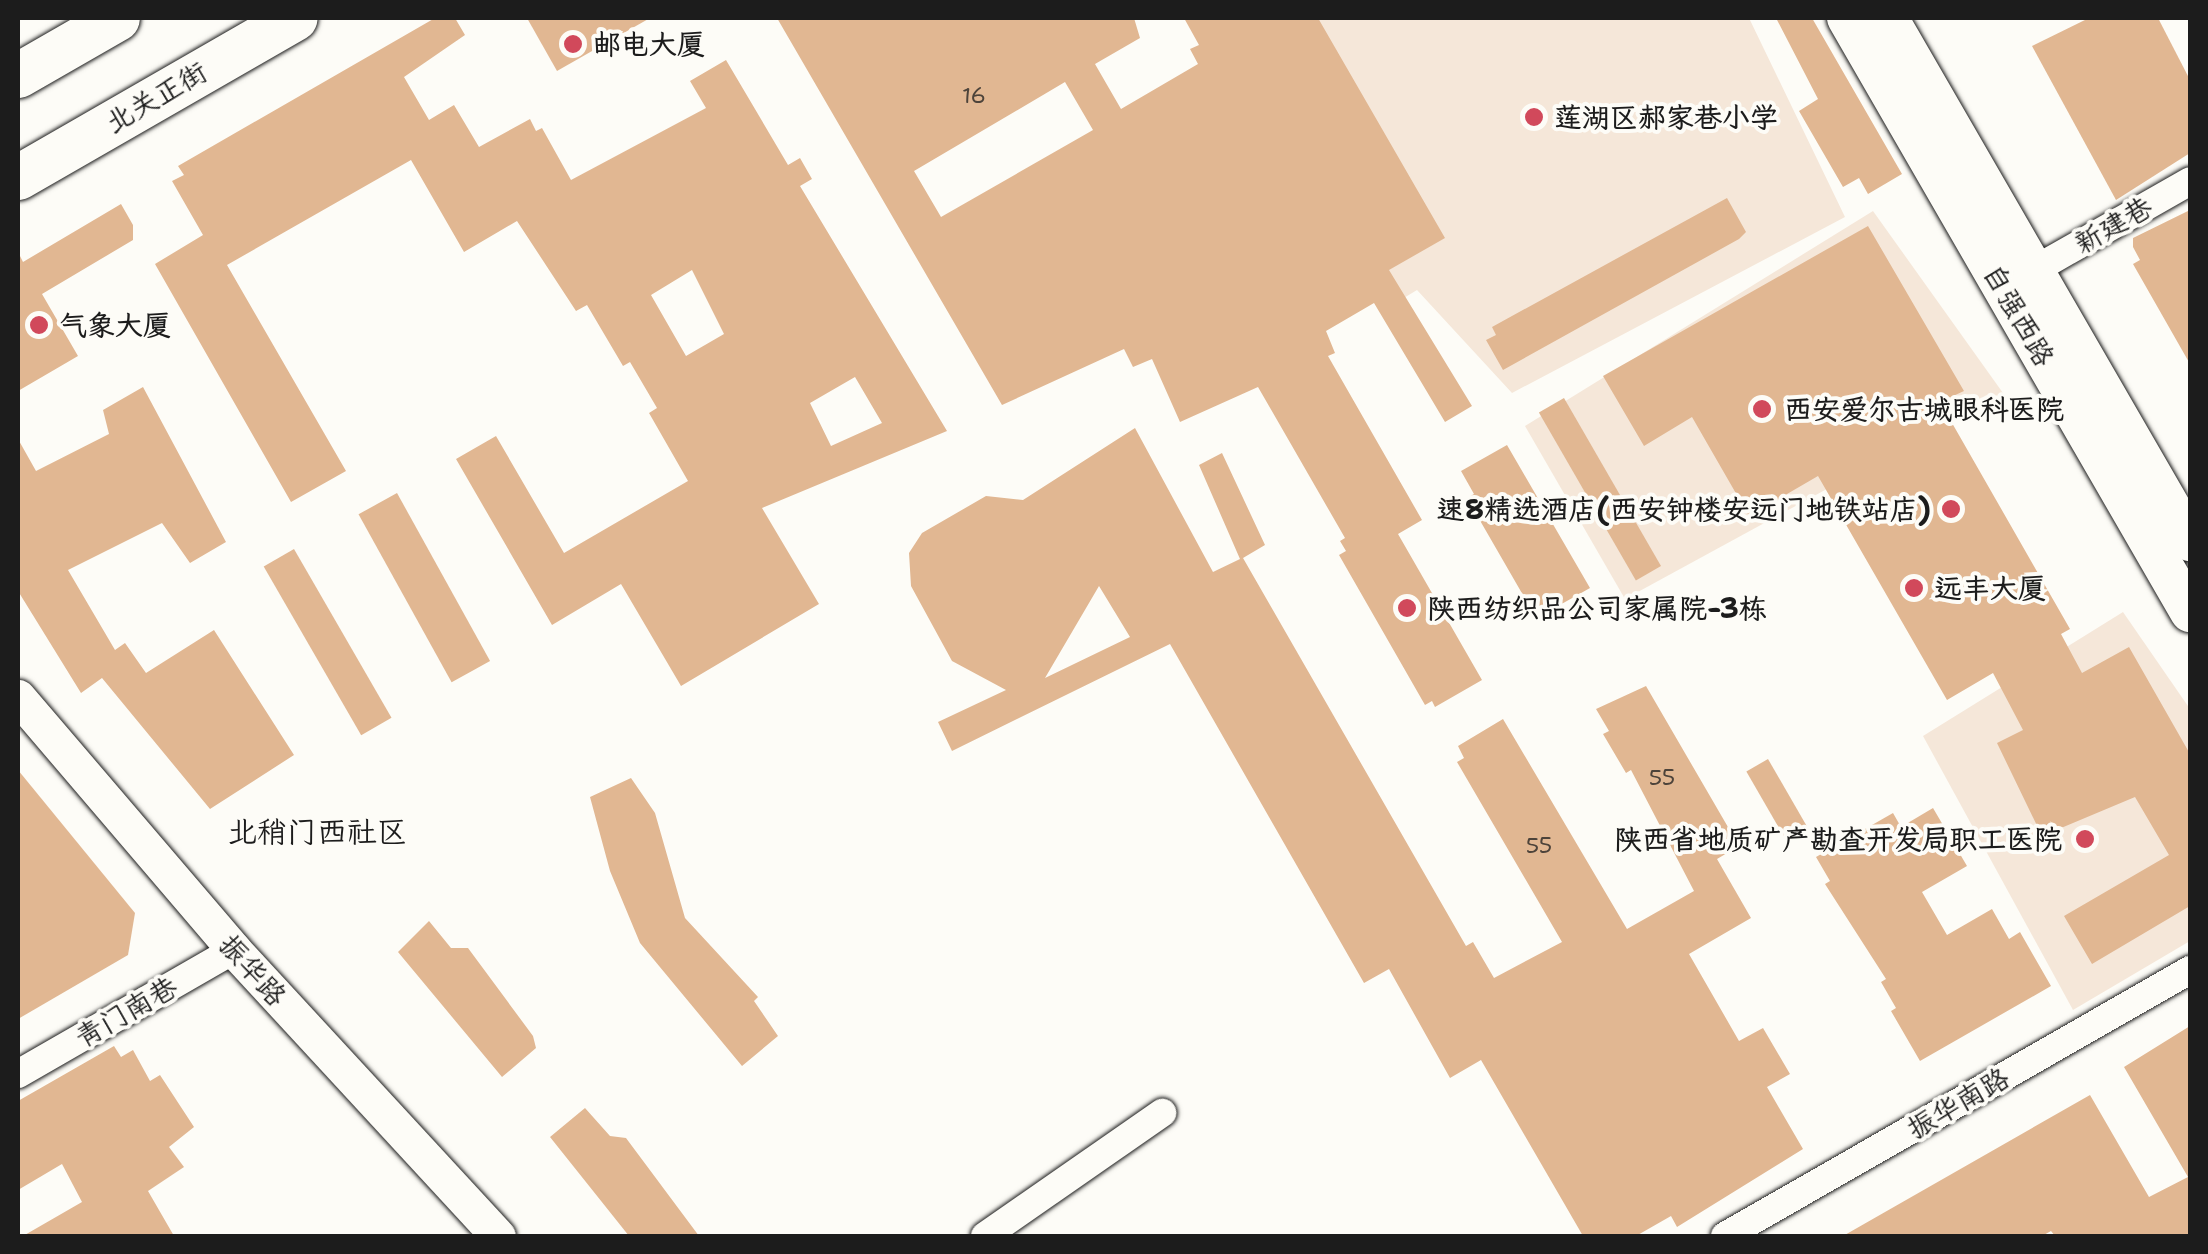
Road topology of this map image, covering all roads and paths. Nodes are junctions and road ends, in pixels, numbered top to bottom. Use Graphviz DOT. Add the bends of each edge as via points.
graph roads {
  1 [pos="117,18"];
  2 [pos="294,18"];
  3 [pos="1847,18"];
  4 [pos="1888,18"];
  5 [pos="18,75"];
  6 [pos="18,177"];
  7 [pos="2190,181"];
  8 [pos="2036,268"];
  9 [pos="2190,541"];
  10 [pos="2190,612"];
  11 [pos="18,697"];
  12 [pos="234,950"];
  13 [pos="2190,970"];
  14 [pos="18,1074"];
  15 [pos="1162,1113"];
  16 [pos="498,1236"];
  17 [pos="985,1236"];
  18 [pos="1725,1236"];
  1 -- 5 [label="main road"];
  2 -- 6 [label="main road, 北关正街"];
  3 -- 10 [label="main road, 自强西路"];
  4 -- 8 [label="main road, 自强西路"];
  7 -- 8 [label="street, 新建巷"];
  8 -- 9 [label="main road, 自强西路"];
  11 -- 12 [label="street, 振华路"];
  12 -- 14 [label="street, 青门南巷"];
  12 -- 16 [label="street, 振华路"];
  13 -- 18 [label="street, 振华南路"];
  15 -- 17 [label="street"];
}
